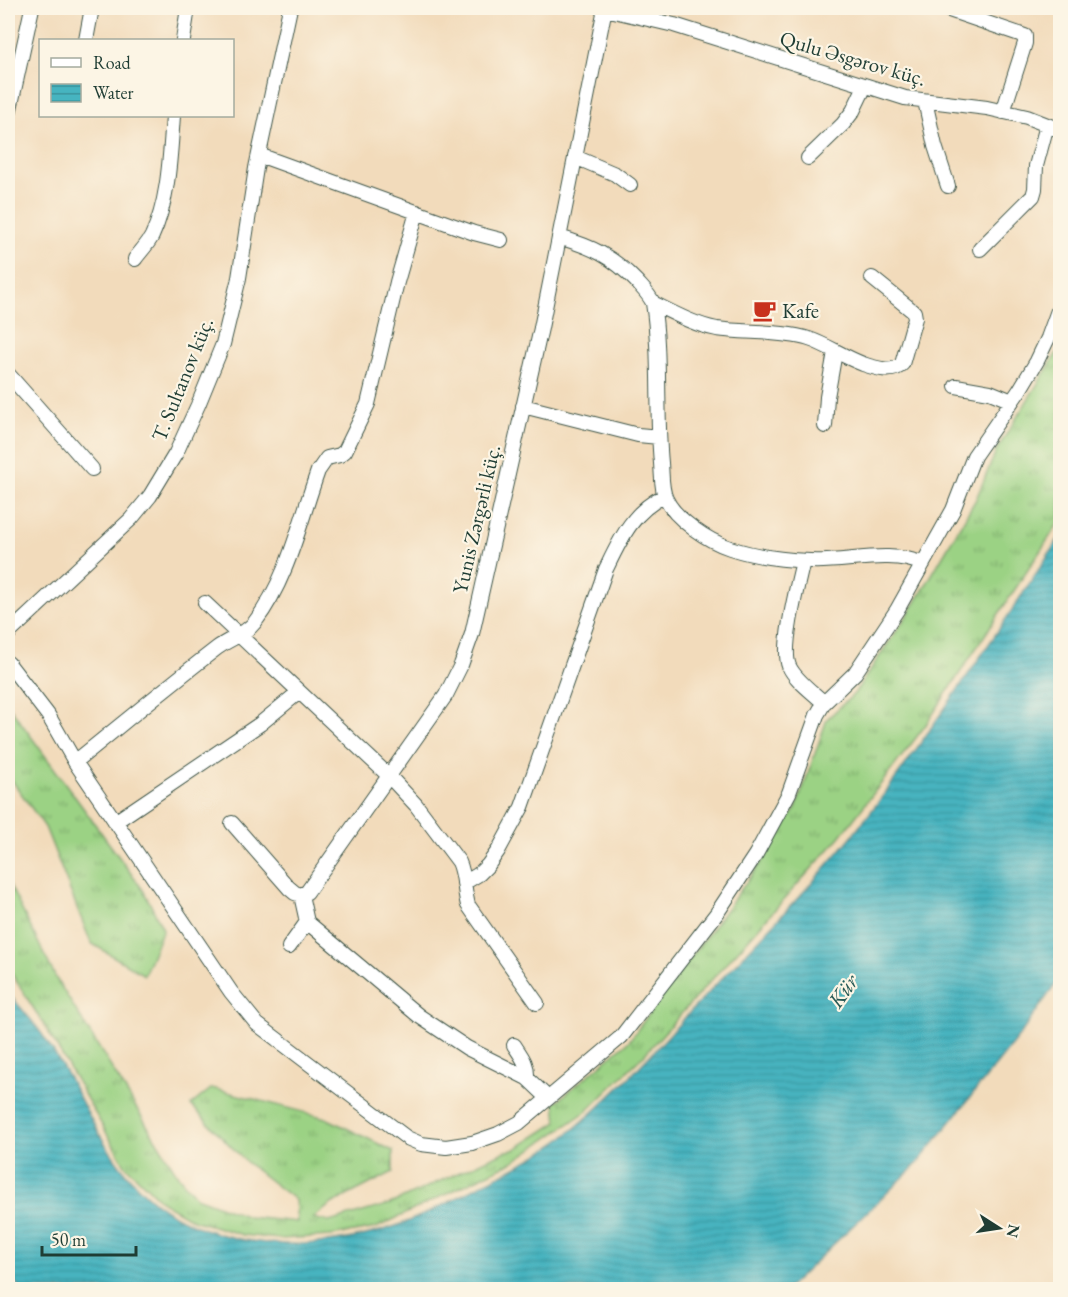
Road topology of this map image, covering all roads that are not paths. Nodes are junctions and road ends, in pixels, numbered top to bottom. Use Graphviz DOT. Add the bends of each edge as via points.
graph roads {
  1 [pos="32,8"];
  2 [pos="92,8"];
  3 [pos="188,8"];
  4 [pos="290,8"];
  5 [pos="604,8"];
  6 [pos="943,8"];
  7 [pos="86,39"];
  8 [pos="183,39"];
  9 [pos="865,86"];
  10 [pos="925,101"];
  11 [pos="1003,112"];
  12 [pos="173,117"];
  13 [pos="8,118"];
  14 [pos="1047,125"];
  15 [pos="1060,130"];
  16 [pos="259,155"];
  17 [pos="575,157"];
  18 [pos="808,158"];
  19 [pos="630,185"];
  20 [pos="948,186"];
  21 [pos="417,212"];
  22 [pos="559,237"];
  23 [pos="501,240"];
  24 [pos="980,249"];
  25 [pos="135,259"];
  26 [pos="872,278"];
  27 [pos="653,303"];
  28 [pos="1060,305"];
  29 [pos="835,352"];
  30 [pos="8,374"];
  31 [pos="956,386"];
  32 [pos="1012,401"];
  33 [pos="523,406"];
  34 [pos="825,426"];
  35 [pos="659,437"];
  36 [pos="92,469"];
  37 [pos="664,496"];
  38 [pos="803,561"];
  39 [pos="923,564"];
  40 [pos="205,603"];
  41 [pos="8,634"];
  42 [pos="238,635"];
  43 [pos="8,663"];
  44 [pos="299,692"];
  45 [pos="825,703"];
  46 [pos="75,762"];
  47 [pos="389,776"];
  48 [pos="115,822"];
  49 [pos="232,823"];
  50 [pos="464,883"];
  51 [pos="301,895"];
  52 [pos="307,922"];
  53 [pos="289,947"];
  54 [pos="537,1003"];
  55 [pos="514,1045"];
  56 [pos="527,1078"];
  57 [pos="548,1098"];
  1 -- 13 [label="street"];
  2 -- 7 [label="street"];
  3 -- 8 [label="street"];
  4 -- 16 [label="street, T. Sultanov küç."];
  5 -- 9 [label="street, Qulu Əsgərov küç." via="674,25"];
  5 -- 17 [label="street, Yunis Zərgərli küç."];
  6 -- 11 [label="street" via="1025,36"];
  9 -- 10 [label="street, Qulu Əsgərov küç."];
  9 -- 18 [label="street" via="843,124"];
  10 -- 11 [label="street, Qulu Əsgərov küç."];
  10 -- 20 [label="street"];
  11 -- 14 [label="street, Qulu Əsgərov küç."];
  12 -- 25 [label="street" via="170,159 158,222 151,239"];
  14 -- 15 [label="street, Qulu Əsgərov küç."];
  14 -- 24 [label="street" via="1033,196"];
  16 -- 21 [label="street"];
  16 -- 41 [label="street, T. Sultanov küç." via="239,278 223,344 176,453 131,519"];
  17 -- 19 [label="street"];
  17 -- 22 [label="street, Yunis Zərgərli küç."];
  21 -- 23 [label="street"];
  21 -- 42 [label="street" via="360,423 345,451 322,463 275,589 254,624"];
  22 -- 27 [label="street" via="608,256"];
  22 -- 33 [label="street, Yunis Zərgərli küç."];
  26 -- 29 [label="street" via="914,312 902,364 891,370"];
  27 -- 29 [label="street" via="698,324 809,339"];
  27 -- 35 [label="street"];
  28 -- 32 [label="street" via="1041,353"];
  29 -- 34 [label="street"];
  30 -- 36 [label="street"];
  31 -- 32 [label="street" via="990,392"];
  32 -- 39 [label="street" via="974,456 954,510"];
  33 -- 35 [label="street"];
  33 -- 47 [label="street, Yunis Zərgərli küç." via="472,634 461,665 446,695"];
  35 -- 37 [label="street"];
  37 -- 38 [label="street" via="679,517 728,547"];
  37 -- 50 [label="street" via="637,515 619,542 514,823 488,865"];
  38 -- 39 [label="street" via="898,557"];
  38 -- 45 [label="street" via="791,619 788,664"];
  39 -- 45 [label="street" via="855,673"];
  40 -- 42 [label="street"];
  42 -- 44 [label="street"];
  42 -- 46 [label="street"];
  43 -- 46 [label="street" via="48,715"];
  44 -- 47 [label="street"];
  44 -- 48 [label="street" via="260,724"];
  45 -- 57 [label="street" via="789,793 756,854 717,913 621,1037"];
  46 -- 48 [label="street"];
  47 -- 50 [label="street" via="459,862"];
  47 -- 51 [label="street, Yunis Zərgərli küç." via="316,881"];
  48 -- 57 [label="street" via="257,1024 407,1138 434,1147 472,1143 519,1123"];
  49 -- 51 [label="street" via="289,888"];
  50 -- 54 [label="street" via="468,904"];
  51 -- 52 [label="street"];
  52 -- 53 [label="street"];
  52 -- 56 [label="street" via="419,1016 466,1048"];
  55 -- 56 [label="street" via="528,1068"];
  56 -- 57 [label="street"];
}
